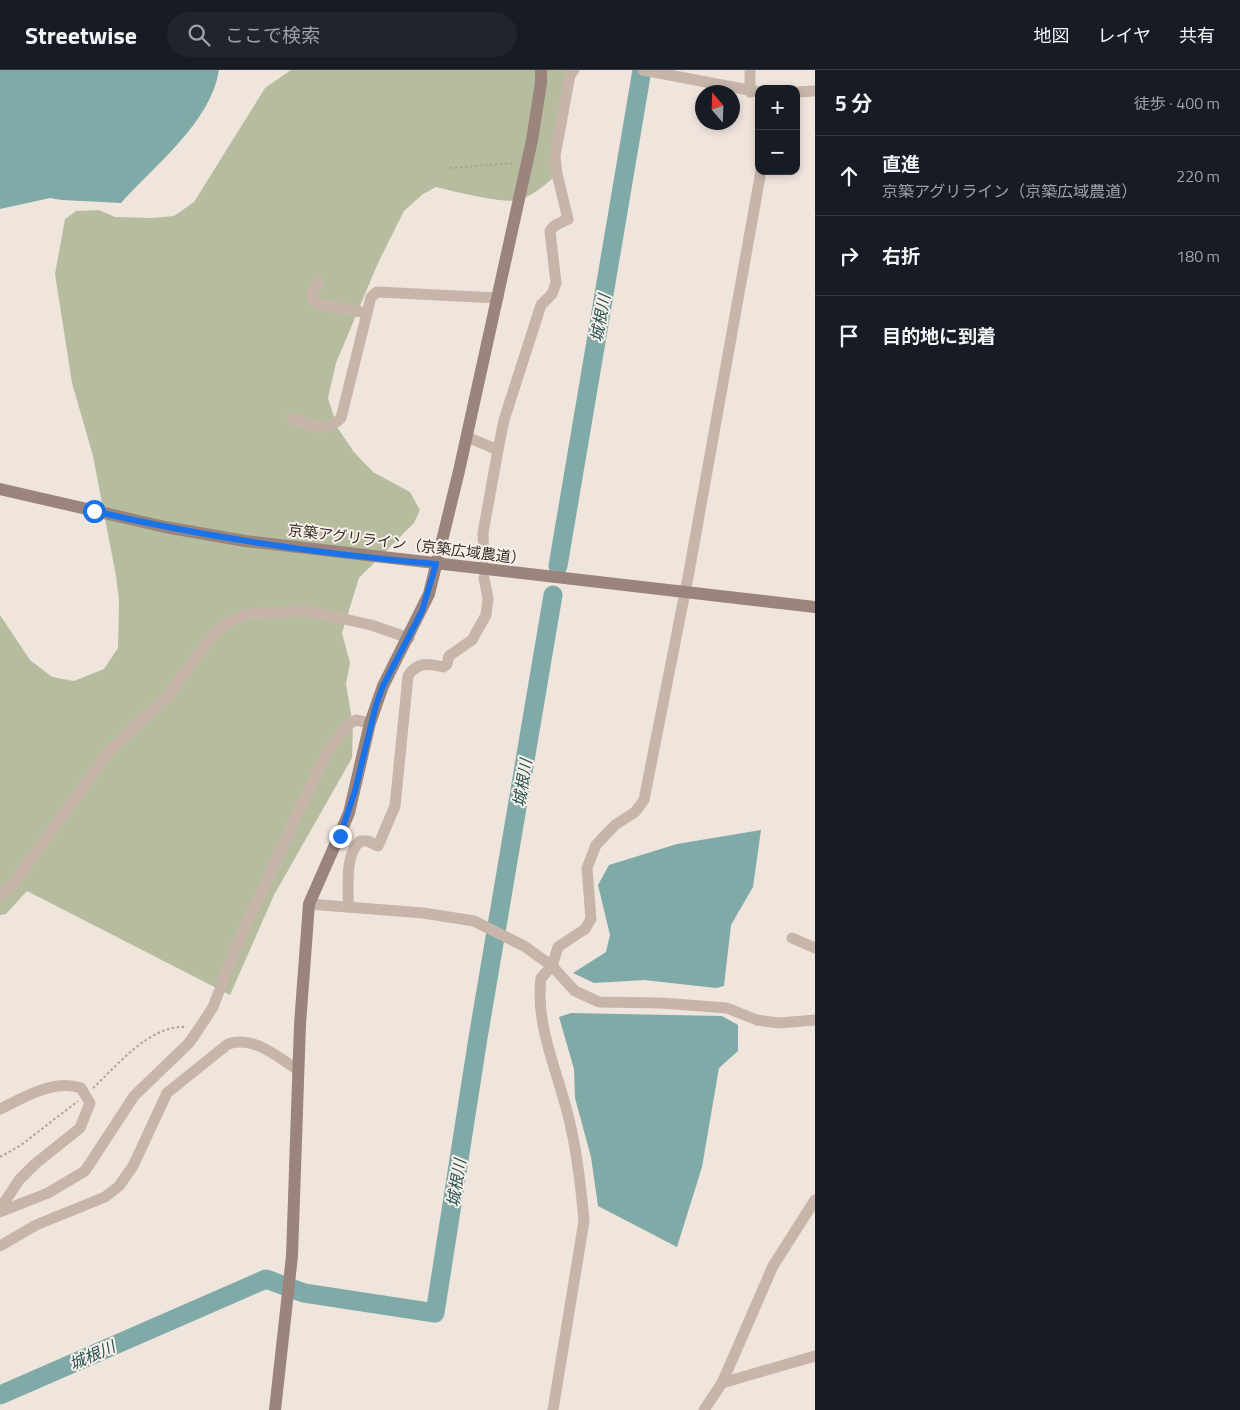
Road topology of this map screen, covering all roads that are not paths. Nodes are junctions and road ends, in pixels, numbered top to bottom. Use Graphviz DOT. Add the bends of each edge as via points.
graph roads {
  1 [pos="541,70"];
  2 [pos="574,70"];
  3 [pos="642,70"];
  4 [pos="750,70"];
  5 [pos="815,91"];
  6 [pos="754,92"];
  7 [pos="800,92"];
  8 [pos="760,175"];
  9 [pos="318,283"];
  10 [pos="498,298"];
  11 [pos="367,313"];
  12 [pos="292,418"];
  13 [pos="467,437"];
  14 [pos="498,450"];
  15 [pos="0,489"];
  16 [pos="484,559"];
  17 [pos="436,564"];
  18 [pos="484,578"];
  19 [pos="685,592"];
  20 [pos="815,607"];
  21 [pos="409,638"];
  22 [pos="370,723"];
  23 [pos="0,895"];
  24 [pos="310,904"];
  25 [pos="348,908"];
  26 [pos="792,938"];
  27 [pos="815,948"];
  28 [pos="552,966"];
  29 [pos="815,1020"];
  30 [pos="298,1070"];
  31 [pos="0,1109"];
  32 [pos="815,1200"];
  33 [pos="0,1211"];
  34 [pos="0,1246"];
  35 [pos="815,1356"];
  36 [pos="722,1383"];
  37 [pos="276,1410"];
  38 [pos="553,1410"];
  39 [pos="704,1410"];
  1 -- 10 [label="street" via="538,109"];
  2 -- 14 [label="street" via="570,75 555,156 568,219 550,231 556,283 552,294 541,305 504,420"];
  3 -- 6 [label="street"];
  4 -- 6 [label="street"];
  5 -- 7 [label="street"];
  8 -- 19 [label="street"];
  9 -- 11 [label="street" via="312,299 318,304"];
  10 -- 11 [label="street" via="377,292 371,297"];
  10 -- 13 [label="street"];
  11 -- 12 [label="street" via="341,418 335,425 327,427 313,426"];
  13 -- 14 [label="street"];
  13 -- 17 [label="street"];
  14 -- 16 [label="street" via="483,533"];
  15 -- 17 [label="street, 京築アグリライン（京築広域農道）" via="198,534"];
  17 -- 19 [label="street, 京築アグリライン（京築広域農道）"];
  17 -- 21 [label="street" via="429,594"];
  18 -- 25 [label="street" via="488,598 486,615 472,640 449,656 443,667 422,664 413,668 408,676 395,806 378,846 360,841 354,847 350,859"];
  19 -- 20 [label="street, 京築アグリライン（京築広域農道）"];
  19 -- 28 [label="street" via="644,800 635,812 615,825 596,845 587,868 591,919 586,929 558,947"];
  21 -- 22 [label="street" via="383,686"];
  21 -- 23 [label="street" via="371,625 308,611 247,614 231,621 215,632 167,697 110,750 13,884"];
  22 -- 24 [label="street" via="349,813"];
  22 -- 33 [label="street" via="356,720 349,724 326,753 236,947 214,1007 189,1043 134,1096 85,1171 48,1193"];
  24 -- 25 [label="street"];
  24 -- 30 [label="street"];
  25 -- 28 [label="street" via="423,913 474,921 524,946"];
  26 -- 27 [label="street"];
  28 -- 29 [label="street" via="575,991 599,1002 728,1008 757,1020 779,1023"];
  28 -- 38 [label="street" via="540,978 541,1007 547,1044 569,1119 584,1221"];
  30 -- 34 [label="street" via="266,1049 239,1040 228,1044 167,1092 133,1166 119,1186 105,1197 36,1225"];
  30 -- 37 [label="street" via="292,1256"];
  31 -- 33 [label="street" via="53,1086 69,1084 81,1088 90,1103 80,1128 19,1180"];
  32 -- 36 [label="street" via="773,1266"];
  35 -- 36 [label="street"];
  36 -- 39 [label="street"];
}
